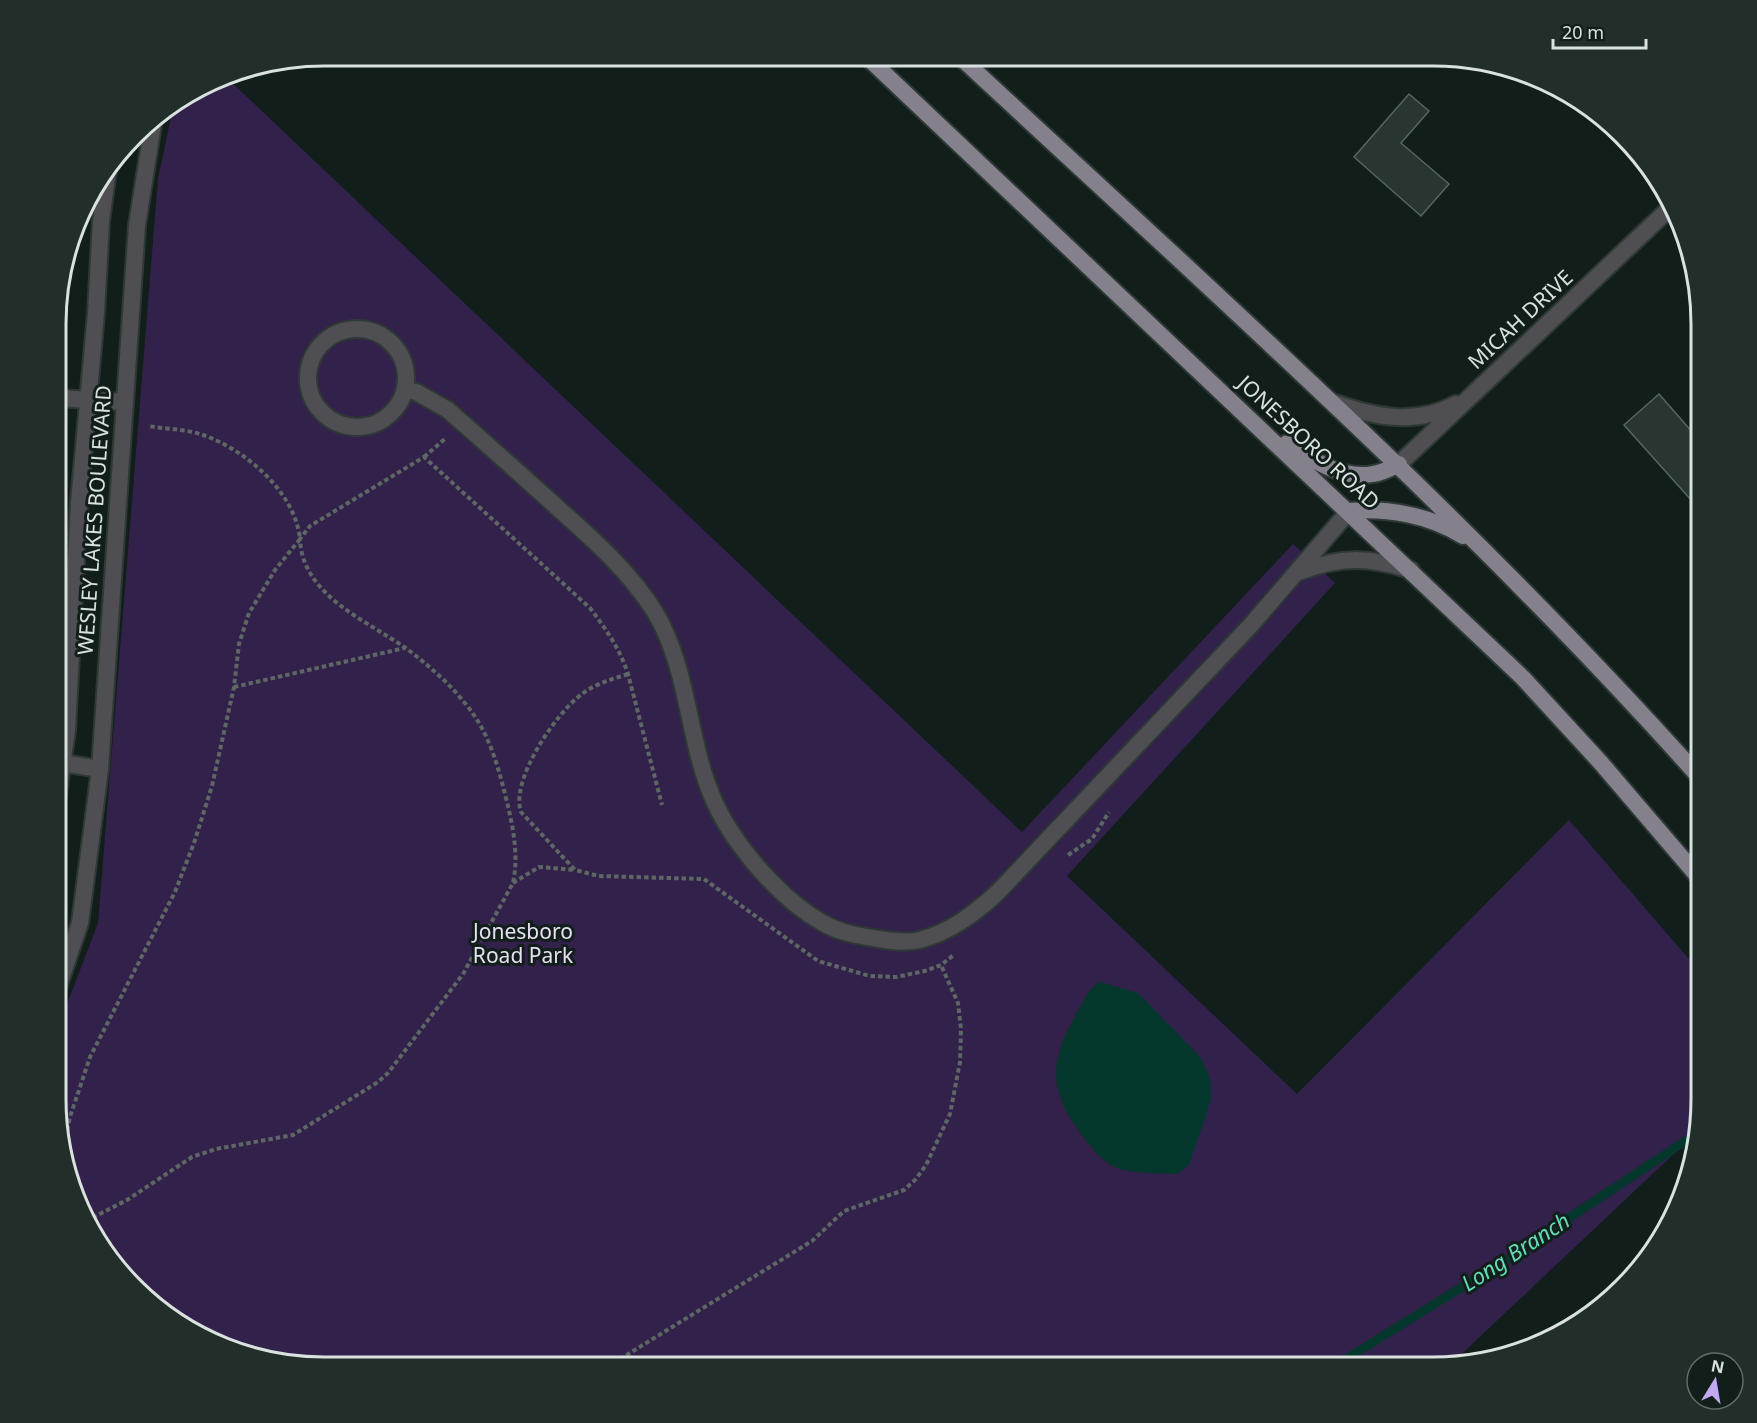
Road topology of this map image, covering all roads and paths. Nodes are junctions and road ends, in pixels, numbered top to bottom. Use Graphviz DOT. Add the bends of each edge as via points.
graph roads {
  1 [pos="877,66"];
  2 [pos="970,66"];
  3 [pos="152,132"];
  4 [pos="106,188"];
  5 [pos="1665,213"];
  6 [pos="406,390"];
  7 [pos="1470,397"];
  8 [pos="66,399"];
  9 [pos="88,400"];
  10 [pos="124,402"];
  11 [pos="1332,402"];
  12 [pos="123,422"];
  13 [pos="1257,424"];
  14 [pos="1399,464"];
  15 [pos="1349,511"];
  16 [pos="300,540"];
  17 [pos="1480,546"];
  18 [pos="1411,570"];
  19 [pos="1295,573"];
  20 [pos="405,648"];
  21 [pos="628,674"];
  22 [pos="234,687"];
  23 [pos="66,737"];
  24 [pos="66,764"];
  25 [pos="1691,768"];
  26 [pos="100,769"];
  27 [pos="518,803"];
  28 [pos="508,805"];
  29 [pos="662,805"];
  30 [pos="1113,806"];
  31 [pos="1064,856"];
  32 [pos="1691,868"];
  33 [pos="575,870"];
  34 [pos="513,883"];
  35 [pos="957,953"];
  36 [pos="66,964"];
  37 [pos="942,964"];
  38 [pos="68,1128"];
  39 [pos="95,1216"];
  40 [pos="623,1357"];
  1 -- 13 [label="main road, JONESBORO ROAD"];
  2 -- 11 [label="main road"];
  3 -- 10 [label="street, WESLEY LAKES BOULEVARD" via="137,225"];
  4 -- 9 [label="street, WESLEY LAKES BOULEVARD"];
  5 -- 7 [label="street, MICAH DRIVE"];
  6 -- 6 [label="street" via="402,358 393,344 379,334 347,330 332,336 312,361 310,392 329,418 343,425 375,424 399,404"];
  6 -- 19 [label="street" via="448,410 631,576 676,655 704,771 728,828 789,897 822,923 851,934 918,941 947,931 973,914 997,894"];
  7 -- 11 [label="street" via="1434,414 1385,418"];
  7 -- 14 [label="street, MICAH DRIVE"];
  8 -- 9 [label="street"];
  9 -- 10 [label="street"];
  9 -- 23 [label="street, WESLEY LAKES BOULEVARD"];
  10 -- 12 [label="street, WESLEY LAKES BOULEVARD"];
  11 -- 14 [label="main road"];
  12 -- 16 [label="path" via="200,434 222,442 261,470 278,488 298,526"];
  12 -- 26 [label="street, WESLEY LAKES BOULEVARD"];
  13 -- 14 [label="main road" via="1327,468 1373,474"];
  13 -- 15 [label="main road, JONESBORO ROAD"];
  14 -- 17 [label="main road"];
  15 -- 17 [label="main road" via="1380,510 1424,518"];
  15 -- 18 [label="main road, JONESBORO ROAD"];
  15 -- 19 [label="street"];
  16 -- 20 [label="path" via="300,556 327,593 346,611"];
  16 -- 21 [label="path" via="310,526 342,504 424,457 590,608 606,628"];
  16 -- 22 [label="path" via="275,570 249,613 239,644"];
  17 -- 25 [label="main road" via="1615,683"];
  18 -- 19 [label="street" via="1350,558"];
  18 -- 32 [label="main road, JONESBORO ROAD" via="1523,678"];
  20 -- 22 [label="path"];
  20 -- 28 [label="path" via="449,685 478,720 489,741"];
  21 -- 27 [label="path" via="581,694 561,714 531,761"];
  21 -- 29 [label="path"];
  22 -- 38 [label="path" via="212,786 194,843 175,892 90,1057"];
  24 -- 26 [label="street"];
  26 -- 36 [label="street, WESLEY LAKES BOULEVARD" via="80,923"];
  27 -- 28 [label="path"];
  27 -- 33 [label="path" via="520,812"];
  28 -- 34 [label="path" via="517,864"];
  30 -- 31 [label="path" via="1092,839"];
  33 -- 34 [label="path" via="539,867"];
  33 -- 37 [label="path" via="599,876 704,879 800,950 842,969 896,977"];
  34 -- 39 [label="path" via="452,990 378,1082 293,1135 192,1157"];
  35 -- 37 [label="path"];
  37 -- 40 [label="path" via="958,1003 960,1062 950,1114 916,1179 904,1190 844,1211 812,1241"];
}
